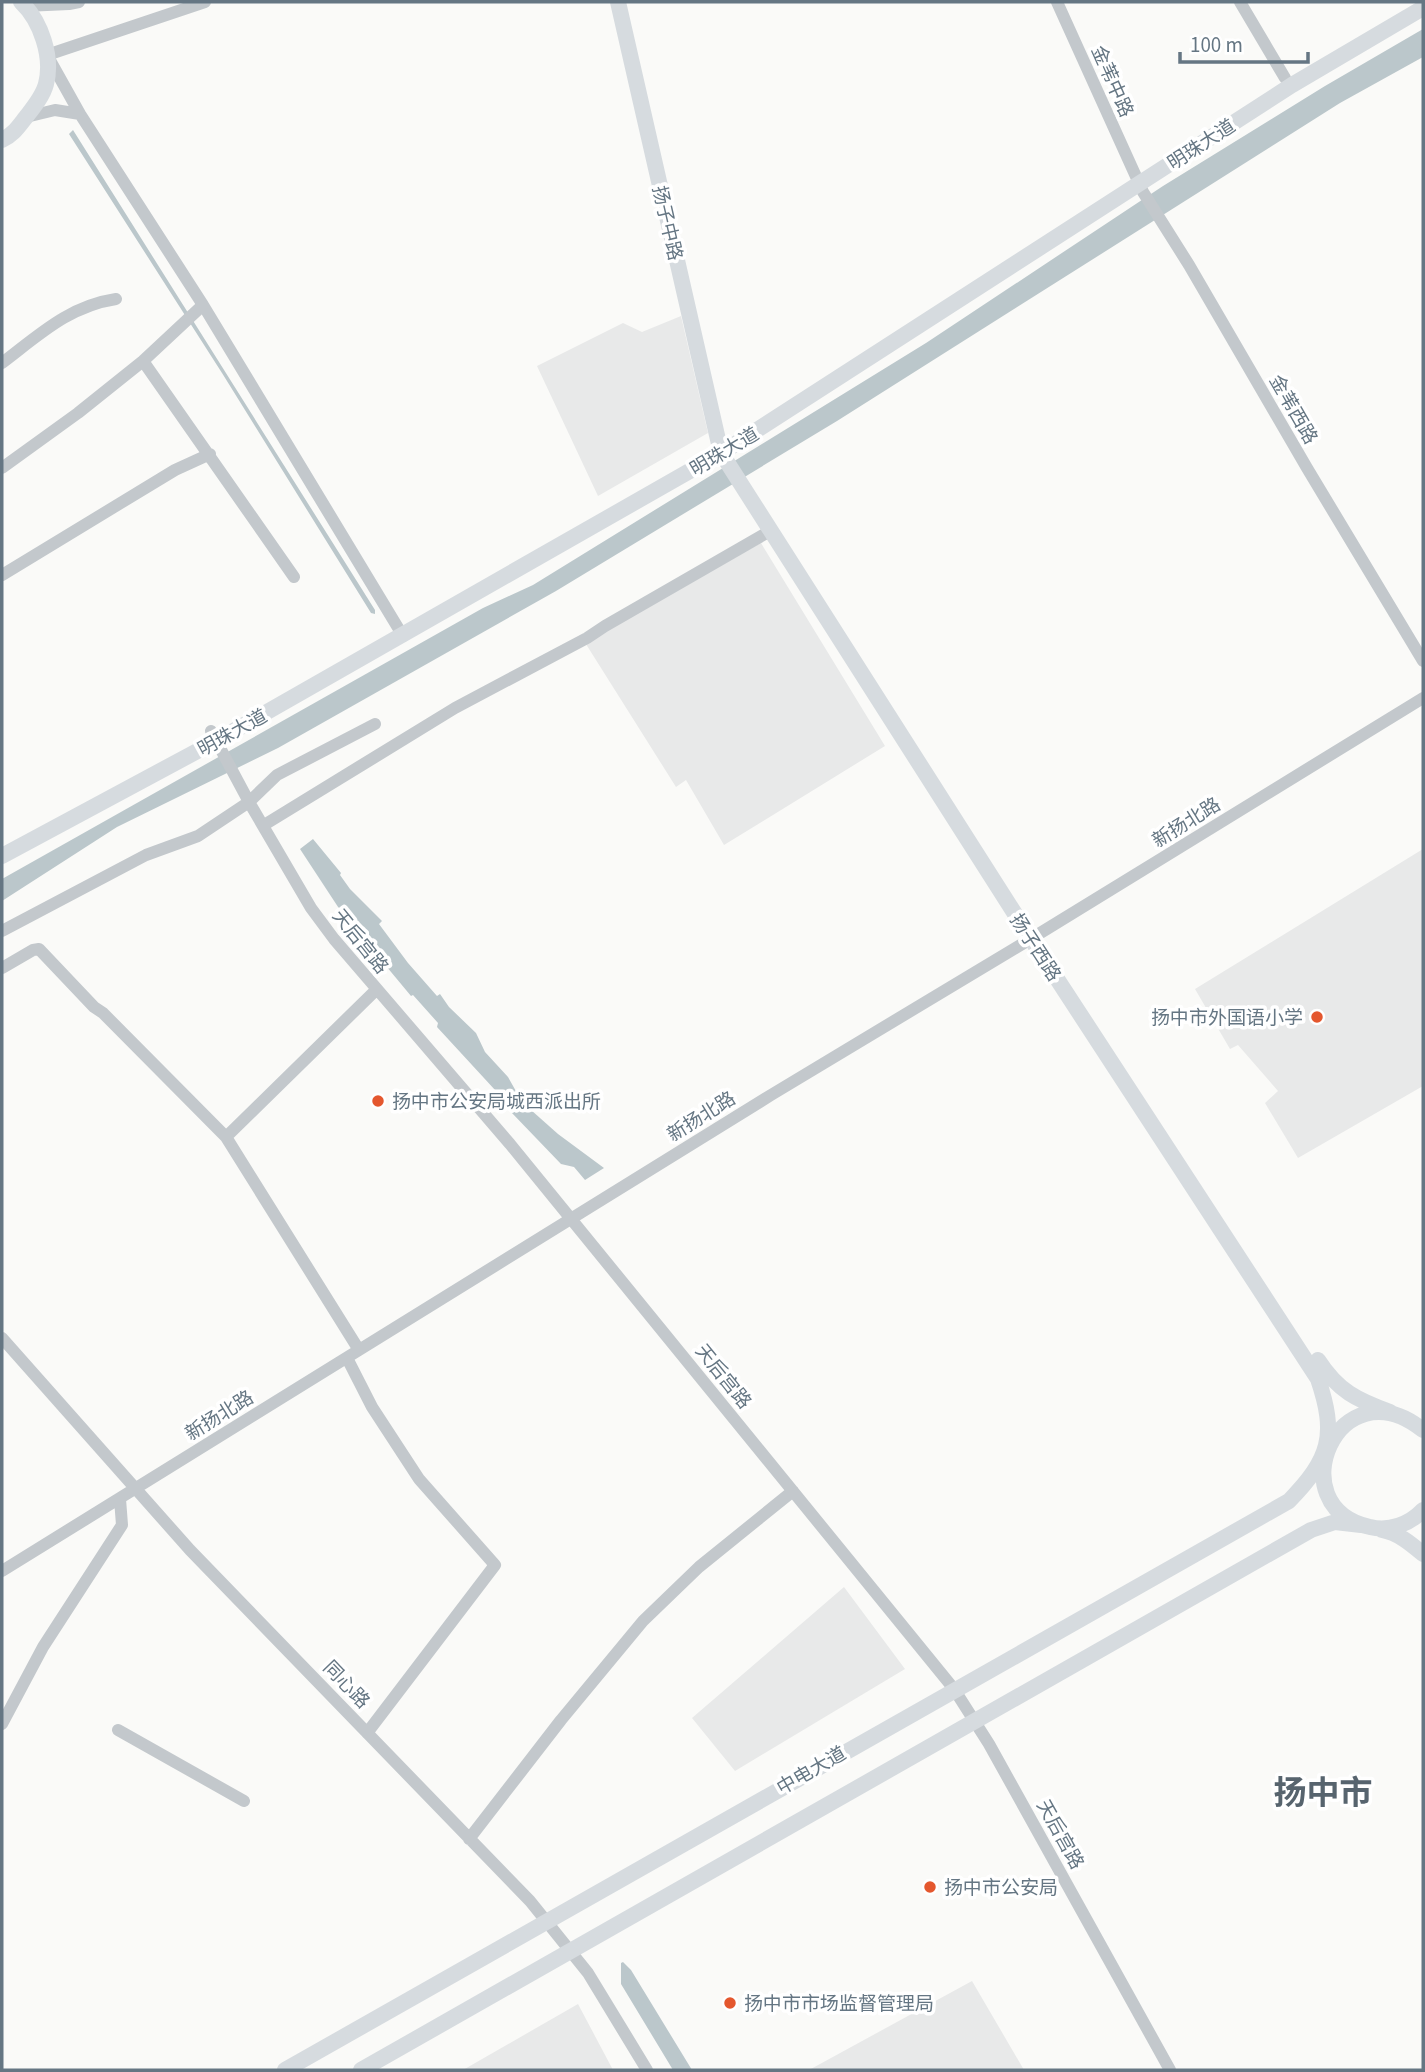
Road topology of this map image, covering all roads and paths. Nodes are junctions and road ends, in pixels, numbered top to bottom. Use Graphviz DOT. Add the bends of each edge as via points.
graph roads {
  1 [pos="79,2"];
  2 [pos="205,2"];
  3 [pos="618,2"];
  4 [pos="628,2"];
  5 [pos="1057,2"];
  6 [pos="1240,2"];
  7 [pos="1415,2"];
  8 [pos="23,4"];
  9 [pos="1423,8"];
  10 [pos="47,55"];
  11 [pos="1285,78"];
  12 [pos="80,114"];
  13 [pos="26,117"];
  14 [pos="2,140"];
  15 [pos="1139,184"];
  16 [pos="116,299"];
  17 [pos="201,307"];
  18 [pos="143,361"];
  19 [pos="2,363"];
  20 [pos="727,450"];
  21 [pos="210,454"];
  22 [pos="2,468"];
  23 [pos="746,485"];
  24 [pos="771,531"];
  25 [pos="2,575"];
  26 [pos="294,577"];
  27 [pos="401,631"];
  28 [pos="1423,661"];
  29 [pos="1423,698"];
  30 [pos="374,724"];
  31 [pos="216,740"];
  32 [pos="249,802"];
  33 [pos="264,825"];
  34 [pos="2,845"];
  35 [pos="2,856"];
  36 [pos="2,931"];
  37 [pos="1034,937"];
  38 [pos="2,968"];
  39 [pos="376,990"];
  40 [pos="226,1137"];
  41 [pos="571,1219"];
  42 [pos="2,1338"];
  43 [pos="359,1350"];
  44 [pos="346,1358"];
  45 [pos="1390,1412"];
  46 [pos="1415,1417"];
  47 [pos="1423,1430"];
  48 [pos="1324,1455"];
  49 [pos="136,1489"];
  50 [pos="793,1491"];
  51 [pos="120,1499"];
  52 [pos="1423,1510"];
  53 [pos="1368,1527"];
  54 [pos="1423,1554"];
  55 [pos="2,1571"];
  56 [pos="954,1689"];
  57 [pos="974,1720"];
  58 [pos="2,1724"];
  59 [pos="118,1730"];
  60 [pos="367,1733"];
  61 [pos="244,1801"];
  62 [pos="469,1839"];
  63 [pos="547,1921"];
  64 [pos="571,1952"];
  65 [pos="285,2070"];
  66 [pos="361,2070"];
  67 [pos="647,2070"];
  68 [pos="1170,2070"];
  1 -- 8 [label="street"];
  2 -- 10 [label="street"];
  3 -- 20 [label="main road, 扬子中路"];
  4 -- 20 [label="main road, 扬子中路"];
  5 -- 15 [label="street, 金苇中路"];
  6 -- 11 [label="street"];
  7 -- 11 [label="main road, 明珠大道"];
  8 -- 10 [label="main road" via="39,28"];
  9 -- 15 [label="main road, 明珠大道" via="1292,85"];
  10 -- 12 [label="street"];
  10 -- 13 [label="main road" via="46,85"];
  11 -- 15 [label="main road, 明珠大道"];
  12 -- 13 [label="street" via="55,110"];
  12 -- 17 [label="street"];
  13 -- 14 [label="main road" via="12,136"];
  15 -- 20 [label="main road, 明珠大道"];
  15 -- 28 [label="street, 金苇西路"];
  16 -- 19 [label="street" via="62,317"];
  17 -- 18 [label="street"];
  17 -- 27 [label="street"];
  18 -- 21 [label="street"];
  18 -- 22 [label="street"];
  20 -- 23 [label="main road, 扬子西路"];
  20 -- 27 [label="main road, 明珠大道"];
  21 -- 25 [label="street" via="175,470"];
  21 -- 26 [label="street"];
  23 -- 24 [label="main road, 扬子西路"];
  23 -- 37 [label="main road, 扬子西路"];
  24 -- 33 [label="street" via="456,708"];
  24 -- 37 [label="main road, 扬子西路"];
  27 -- 31 [label="main road, 明珠大道"];
  29 -- 37 [label="street, 新扬北路"];
  30 -- 32 [label="street" via="277,775"];
  31 -- 32 [label="street, 天后宫路"];
  31 -- 34 [label="main road, 明珠大道"];
  31 -- 35 [label="main road, 明珠大道"];
  32 -- 33 [label="street, 天后宫路"];
  32 -- 36 [label="street" via="198,836 146,855"];
  33 -- 39 [label="street, 天后宫路" via="310,908"];
  37 -- 41 [label="street, 新扬北路"];
  37 -- 45 [label="main road, 扬子西路" via="1328,1376 1345,1393"];
  37 -- 48 [label="main road, 扬子西路" via="1318,1379 1328,1408"];
  38 -- 40 [label="street" via="39,949"];
  39 -- 40 [label="street"];
  39 -- 41 [label="street, 天后宫路"];
  40 -- 43 [label="street"];
  41 -- 43 [label="street, 新扬北路"];
  41 -- 50 [label="street, 天后宫路"];
  42 -- 49 [label="street, 同心路"];
  43 -- 44 [label="street, 新扬北路"];
  44 -- 49 [label="street, 新扬北路"];
  44 -- 60 [label="street" via="419,1479 495,1565"];
  45 -- 46 [label="main road, 扬子西路"];
  45 -- 48 [label="main road, 中电大道" via="1372,1412 1349,1422"];
  46 -- 47 [label="main road, 扬子西路"];
  48 -- 53 [label="main road, 扬子西路" via="1325,1489 1334,1505 1346,1517"];
  48 -- 56 [label="main road, 中电大道" via="1311,1478 1289,1501"];
  49 -- 51 [label="street, 新扬北路"];
  49 -- 60 [label="street, 同心路"];
  50 -- 56 [label="street, 天后宫路"];
  50 -- 62 [label="street" via="699,1567 643,1621"];
  51 -- 55 [label="street, 新扬北路"];
  51 -- 58 [label="street" via="122,1525 43,1647"];
  52 -- 53 [label="main road" via="1392,1528"];
  53 -- 54 [label="main road" via="1392,1532"];
  53 -- 57 [label="main road, 中电大道" via="1335,1522 1311,1530"];
  56 -- 57 [label="street, 天后宫路"];
  56 -- 63 [label="main road, 中电大道"];
  57 -- 64 [label="main road, 中电大道"];
  57 -- 68 [label="street, 天后宫路"];
  59 -- 61 [label="street"];
  60 -- 62 [label="street, 同心路"];
  62 -- 63 [label="street, 同心路"];
  63 -- 64 [label="street, 同心路"];
  63 -- 65 [label="main road, 中电大道"];
  64 -- 66 [label="main road, 中电大道"];
  64 -- 67 [label="street, 同心路"];
}
